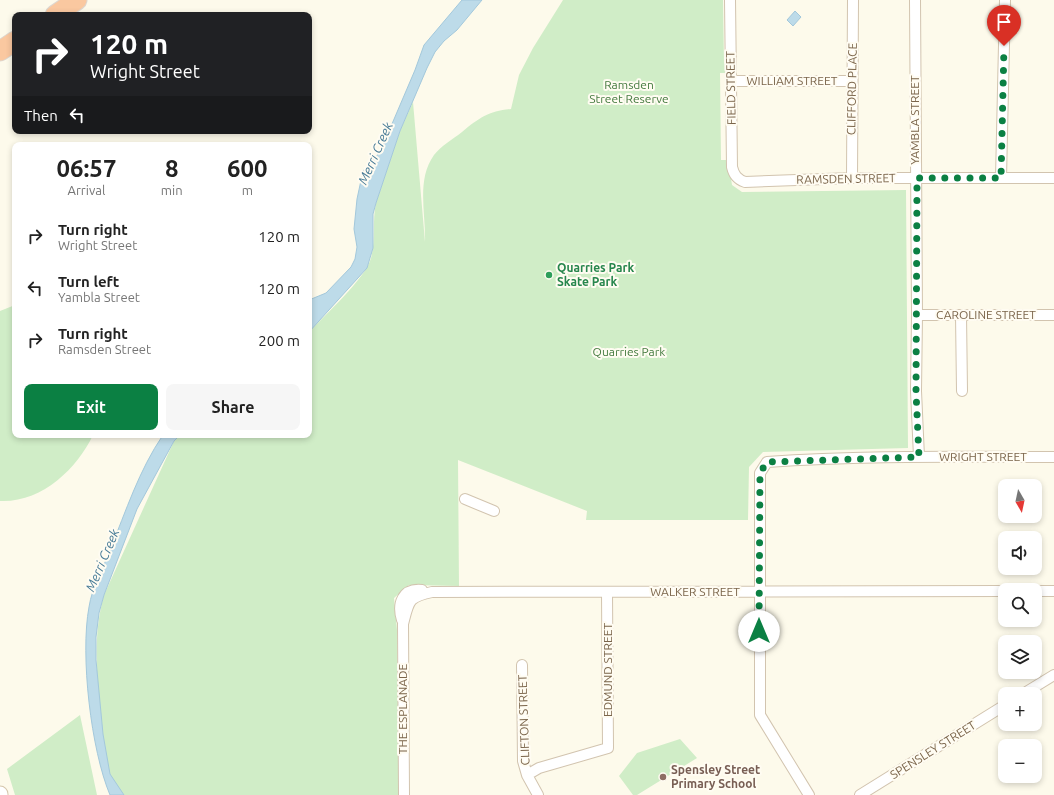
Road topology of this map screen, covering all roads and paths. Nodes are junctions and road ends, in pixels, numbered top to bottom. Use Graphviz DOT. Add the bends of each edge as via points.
graph roads {
  1 [pos="77,0"];
  2 [pos="730,0"];
  3 [pos="853,0"];
  4 [pos="915,0"];
  5 [pos="1005,0"];
  6 [pos="59,12"];
  7 [pos="12,43"];
  8 [pos="0,51"];
  9 [pos="731,81"];
  10 [pos="852,81"];
  11 [pos="735,176"];
  12 [pos="852,178"];
  13 [pos="917,178"];
  14 [pos="1001,178"];
  15 [pos="1054,178"];
  16 [pos="917,315"];
  17 [pos="961,315"];
  18 [pos="1054,315"];
  19 [pos="962,391"];
  20 [pos="919,457"];
  21 [pos="1054,457"];
  22 [pos="465,499"];
  23 [pos="494,511"];
  24 [pos="998,591"];
  25 [pos="1042,591"];
  26 [pos="1054,591"];
  27 [pos="607,592"];
  28 [pos="759,592"];
  29 [pos="407,597"];
  30 [pos="522,665"];
  31 [pos="1054,675"];
  32 [pos="1034,687"];
  33 [pos="998,709"];
  34 [pos="526,775"];
  35 [pos="404,795"];
  36 [pos="538,795"];
  37 [pos="809,795"];
  38 [pos="860,795"];
  1 -- 6 [label="highway"];
  2 -- 9 [label="street, FIELD STREET"];
  3 -- 10 [label="street, CLIFFORD PLACE"];
  4 -- 13 [label="street, YAMBLA STREET"];
  5 -- 14 [label="street"];
  7 -- 8 [label="highway"];
  9 -- 10 [label="street, WILLIAM STREET"];
  9 -- 11 [label="street, FIELD STREET" via="732,167"];
  10 -- 12 [label="street, CLIFFORD PLACE"];
  11 -- 12 [label="street, RAMSDEN STREET" via="745,182"];
  12 -- 13 [label="street, RAMSDEN STREET"];
  13 -- 14 [label="street, RAMSDEN STREET"];
  13 -- 16 [label="street, YAMBLA STREET"];
  14 -- 15 [label="street, RAMSDEN STREET"];
  16 -- 17 [label="street, CAROLINE STREET"];
  16 -- 20 [label="street, YAMBLA STREET" via="916,392"];
  17 -- 18 [label="street, CAROLINE STREET"];
  17 -- 19 [label="street"];
  20 -- 21 [label="street, WRIGHT STREET"];
  20 -- 28 [label="street, WRIGHT STREET" via="767,462 760,473"];
  22 -- 23 [label="street"];
  24 -- 28 [label="street, WALKER STREET"];
  25 -- 26 [label="street"];
  27 -- 28 [label="street, WALKER STREET"];
  27 -- 29 [label="street, WALKER STREET" via="416,590"];
  27 -- 34 [label="street, EDMUND STREET" via="608,748 539,768"];
  28 -- 37 [label="street" via="760,715"];
  29 -- 35 [label="street, THE ESPLANADE" via="400,604 403,624"];
  30 -- 34 [label="street, CLIFTON STREET" via="523,762"];
  31 -- 32 [label="street"];
  33 -- 38 [label="street, SPENSLEY STREET"];
  34 -- 36 [label="street, CLIFTON STREET"];
}
